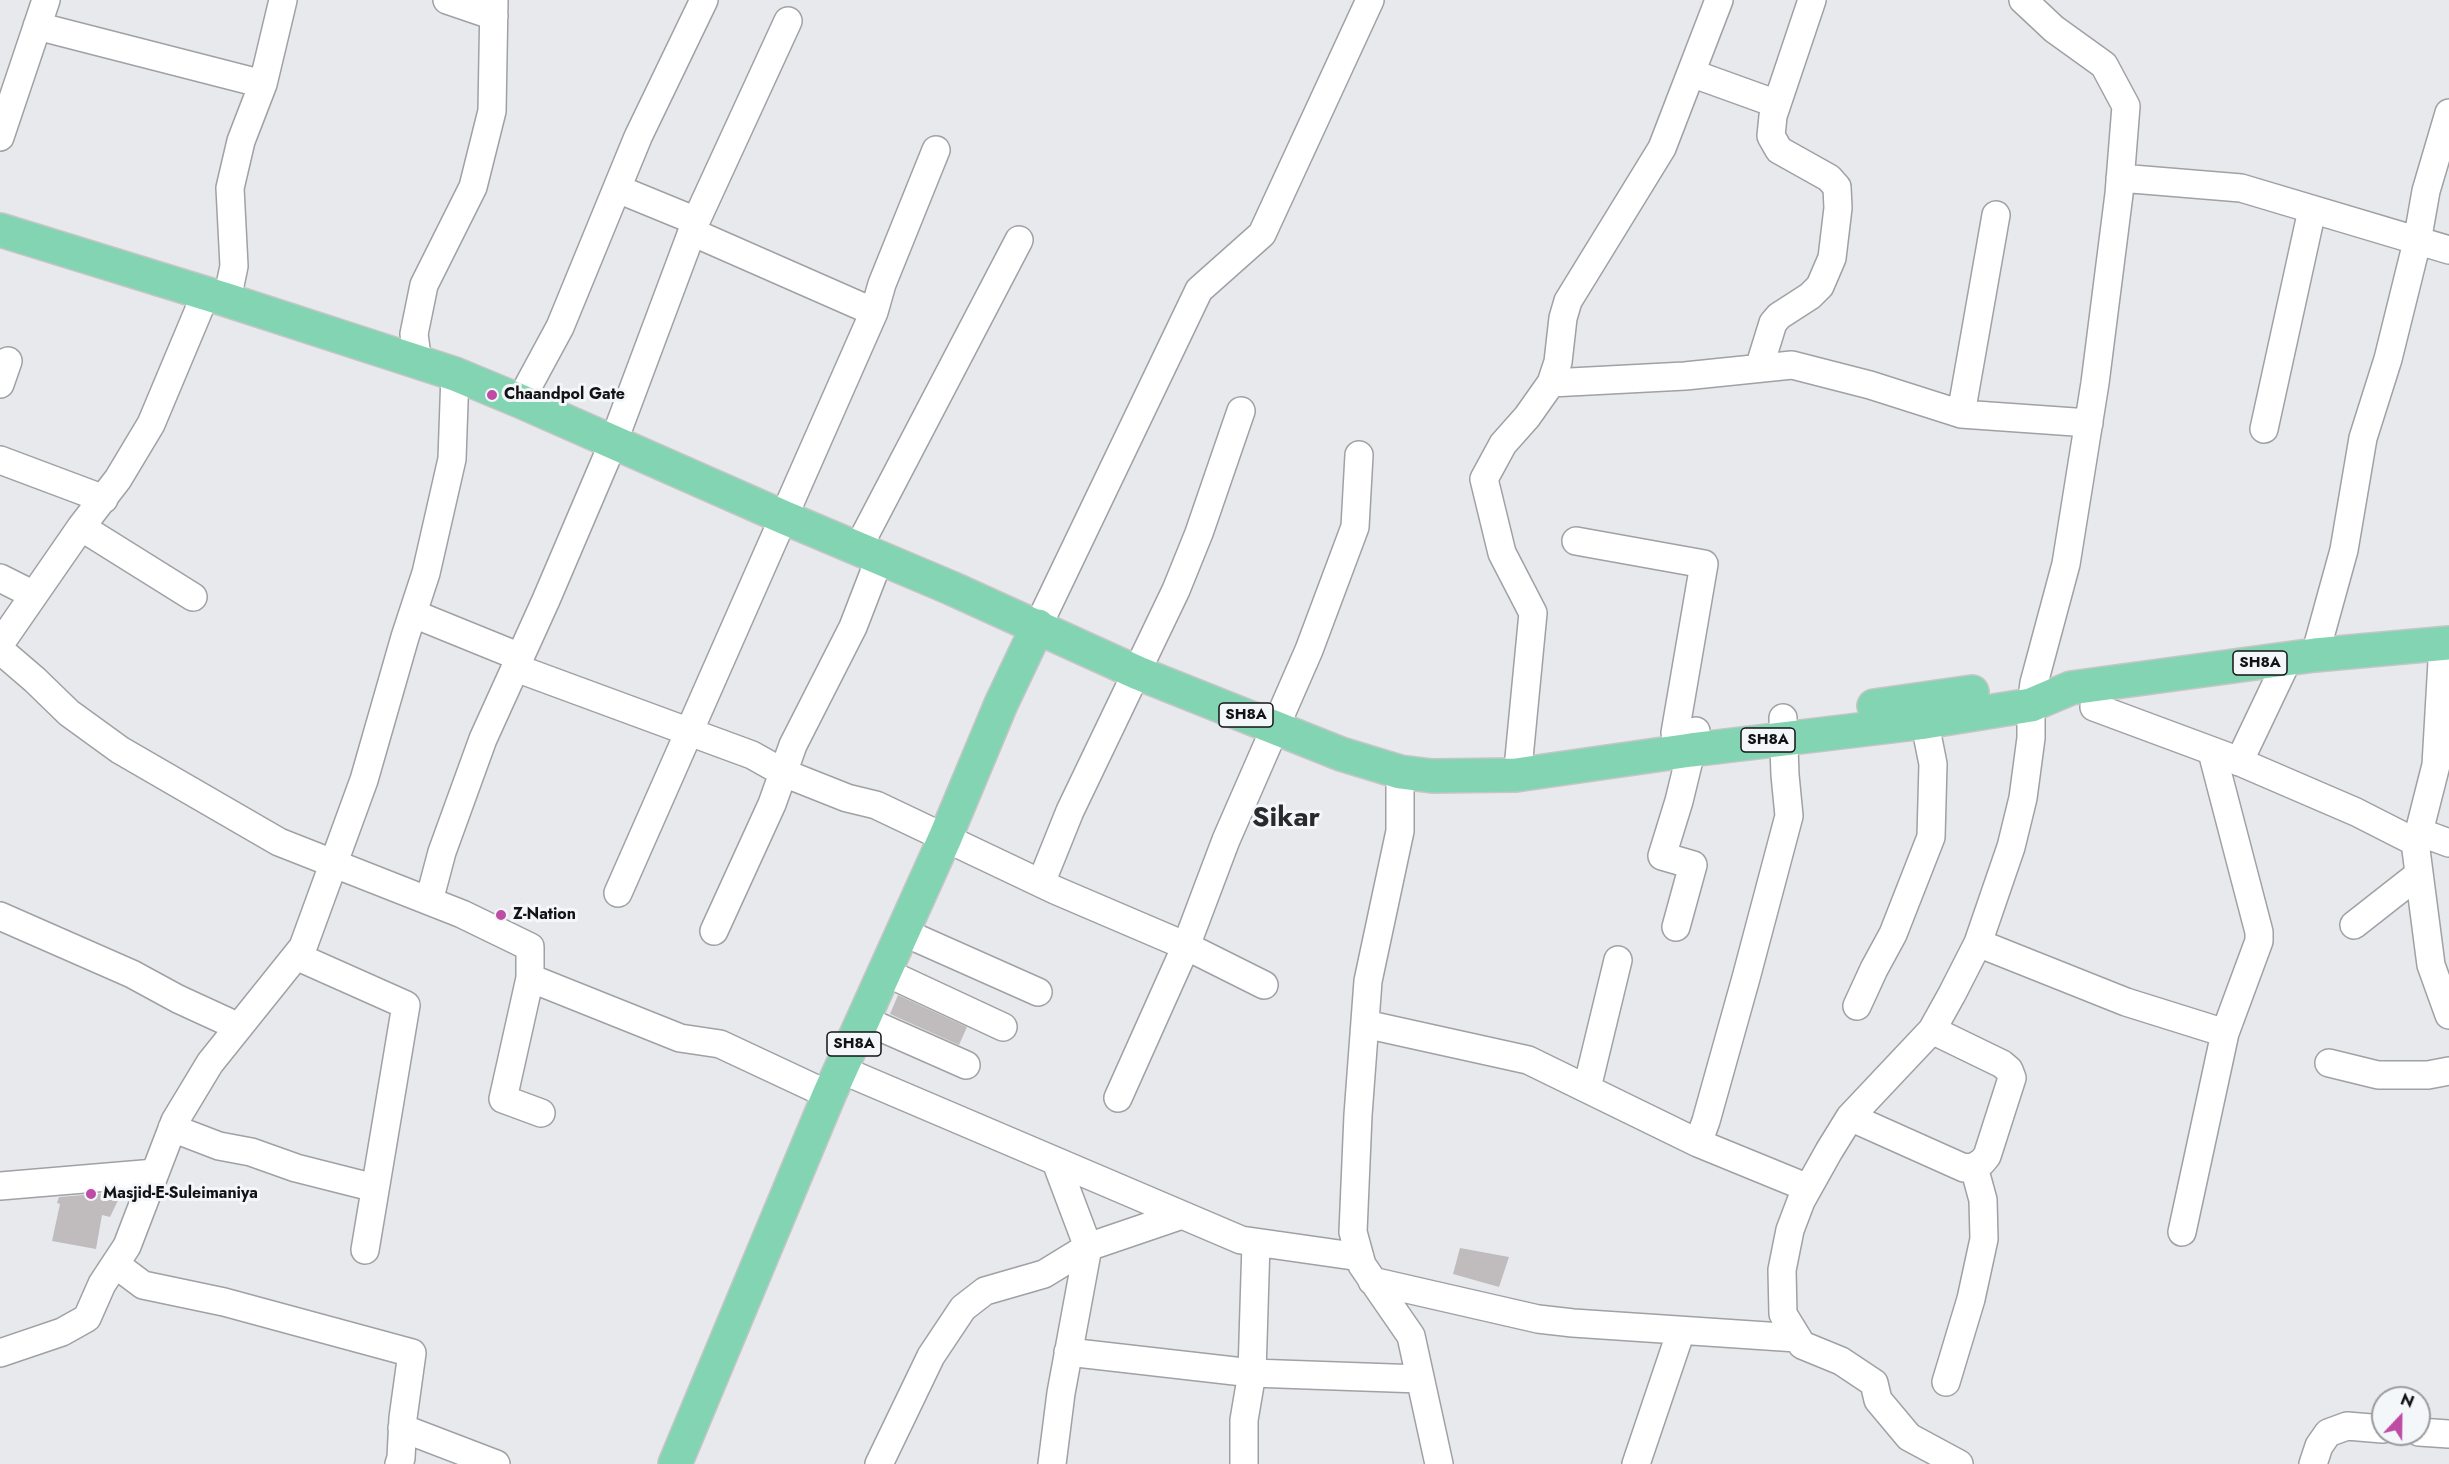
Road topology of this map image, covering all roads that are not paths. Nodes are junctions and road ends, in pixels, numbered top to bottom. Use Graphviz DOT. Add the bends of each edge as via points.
graph roads {
  1 [pos="46,0"];
  2 [pos="283,0"];
  3 [pos="447,0"];
  4 [pos="704,0"];
  5 [pos="1370,0"];
  6 [pos="1719,0"];
  7 [pos="1812,0"];
  8 [pos="2023,0"];
  9 [pos="494,8"];
  10 [pos="788,21"];
  11 [pos="38,26"];
  12 [pos="1691,73"];
  13 [pos="263,84"];
  14 [pos="1777,104"];
  15 [pos="2449,113"];
  16 [pos="0,137"];
  17 [pos="2445,141"];
  18 [pos="936,150"];
  19 [pos="2120,178"];
  20 [pos="618,189"];
  21 [pos="2312,210"];
  22 [pos="1996,214"];
  23 [pos="694,226"];
  24 [pos="0,230"];
  25 [pos="1019,240"];
  26 [pos="2417,242"];
  27 [pos="2449,250"];
  28 [pos="217,297"];
  29 [pos="874,312"];
  30 [pos="418,363"];
  31 [pos="1759,368"];
  32 [pos="454,374"];
  33 [pos="1551,383"];
  34 [pos="520,401"];
  35 [pos="1241,411"];
  36 [pos="1961,414"];
  37 [pos="2089,423"];
  38 [pos="2264,429"];
  39 [pos="613,443"];
  40 [pos="1359,454"];
  41 [pos="0,460"];
  42 [pos="104,499"];
  43 [pos="783,518"];
  44 [pos="81,527"];
  45 [pos="1576,541"];
  46 [pos="869,553"];
  47 [pos="0,578"];
  48 [pos="34,595"];
  49 [pos="193,597"];
  50 [pos="424,618"];
  51 [pos="1038,626"];
  52 [pos="0,644"];
  53 [pos="2446,644"];
  54 [pos="0,650"];
  55 [pos="2302,657"];
  56 [pos="518,663"];
  57 [pos="1138,672"];
  58 [pos="2033,694"];
  59 [pos="2083,698"];
  60 [pos="1923,711"];
  61 [pos="1275,726"];
  62 [pos="1783,728"];
  63 [pos="690,731"];
  64 [pos="1687,738"];
  65 [pos="2212,752"];
  66 [pos="1519,758"];
  67 [pos="2239,762"];
  68 [pos="1400,772"];
  69 [pos="784,773"];
  70 [pos="1462,774"];
  71 [pos="2417,837"];
  72 [pos="945,838"];
  73 [pos="2449,843"];
  74 [pos="334,864"];
  75 [pos="2419,874"];
  76 [pos="1041,883"];
  77 [pos="618,893"];
  78 [pos="429,901"];
  79 [pos="0,916"];
  80 [pos="2354,925"];
  81 [pos="1676,927"];
  82 [pos="714,932"];
  83 [pos="903,932"];
  84 [pos="1978,943"];
  85 [pos="1186,946"];
  86 [pos="296,956"];
  87 [pos="1618,960"];
  88 [pos="885,972"];
  89 [pos="530,978"];
  90 [pos="1264,985"];
  91 [pos="1038,992"];
  92 [pos="1857,1006"];
  93 [pos="2448,1010"];
  94 [pos="864,1020"];
  95 [pos="1365,1024"];
  96 [pos="239,1027"];
  97 [pos="1003,1027"];
  98 [pos="1932,1030"];
  99 [pos="2225,1033"];
  100 [pos="2329,1063"];
  101 [pos="966,1065"];
  102 [pos="2449,1071"];
  103 [pos="836,1083"];
  104 [pos="1587,1088"];
  105 [pos="1118,1098"];
  106 [pos="541,1113"];
  107 [pos="1850,1118"];
  108 [pos="172,1128"];
  109 [pos="1698,1143"];
  110 [pos="1056,1162"];
  111 [pos="1974,1167"];
  112 [pos="155,1173"];
  113 [pos="0,1186"];
  114 [pos="375,1188"];
  115 [pos="1808,1188"];
  116 [pos="1182,1215"];
  117 [pos="2182,1232"];
  118 [pos="1256,1242"];
  119 [pos="1088,1247"];
  120 [pos="365,1250"];
  121 [pos="115,1264"];
  122 [pos="1366,1269"];
  123 [pos="1681,1331"];
  124 [pos="1797,1338"];
  125 [pos="1068,1352"];
  126 [pos="0,1353"];
  127 [pos="1252,1373"];
  128 [pos="1420,1379"];
  129 [pos="1946,1382"];
  130 [pos="402,1428"];
  131 [pos="2371,1428"];
  132 [pos="2431,1433"];
  133 [pos="2449,1434"];
  134 [pos="399,1464"];
  135 [pos="496,1464"];
  136 [pos="675,1464"];
  137 [pos="879,1464"];
  138 [pos="1052,1464"];
  139 [pos="1244,1464"];
  140 [pos="1439,1464"];
  141 [pos="1636,1464"];
  142 [pos="1959,1464"];
  143 [pos="2313,1464"];
  1 -- 11 [label="street"];
  2 -- 13 [label="street"];
  3 -- 9 [label="street"];
  4 -- 20 [label="street" via="638,137"];
  5 -- 51 [label="street" via="1262,234 1199,290"];
  6 -- 12 [label="street"];
  7 -- 14 [label="street"];
  8 -- 19 [label="street" via="2054,29 2104,65 2126,106"];
  9 -- 30 [label="street" via="492,111 473,187 424,285 414,334"];
  10 -- 23 [label="street"];
  11 -- 13 [label="street"];
  11 -- 16 [label="street"];
  12 -- 14 [label="street"];
  12 -- 33 [label="street" via="1662,147 1568,301"];
  13 -- 28 [label="street" via="230,188 234,266"];
  14 -- 31 [label="street" via="1771,126 1773,142 1779,150 1829,178 1837,187 1838,208 1827,273 1810,296 1773,323"];
  15 -- 17 [label="street"];
  17 -- 26 [label="street" via="2426,191"];
  18 -- 29 [label="street"];
  19 -- 21 [label="street" via="2241,189"];
  19 -- 37 [label="street"];
  20 -- 23 [label="street"];
  20 -- 34 [label="street" via="560,327"];
  21 -- 26 [label="street"];
  21 -- 38 [label="street"];
  22 -- 36 [label="street"];
  23 -- 29 [label="street"];
  23 -- 39 [label="street"];
  24 -- 28 [label="main road"];
  25 -- 46 [label="street"];
  26 -- 27 [label="street"];
  26 -- 55 [label="street" via="2388,359 2363,438 2344,550"];
  28 -- 30 [label="main road"];
  28 -- 42 [label="street" via="151,424"];
  29 -- 43 [label="street"];
  30 -- 32 [label="main road"];
  31 -- 33 [label="street"];
  31 -- 36 [label="street" via="1792,365"];
  32 -- 34 [label="main road"];
  32 -- 74 [label="street" via="452,459 426,573 364,780"];
  33 -- 66 [label="street" via="1503,444 1484,480 1502,553 1533,613"];
  34 -- 39 [label="main road"];
  35 -- 57 [label="street" via="1196,542"];
  36 -- 37 [label="street"];
  37 -- 58 [label="street" via="2066,564"];
  39 -- 43 [label="main road"];
  39 -- 56 [label="street"];
  40 -- 61 [label="street" via="1355,527 1309,650"];
  41 -- 42 [label="street"];
  42 -- 44 [label="street"];
  43 -- 46 [label="main road"];
  43 -- 63 [label="street"];
  44 -- 48 [label="street"];
  44 -- 49 [label="street"];
  45 -- 64 [label="street" via="1704,564"];
  46 -- 51 [label="main road"];
  46 -- 69 [label="street" via="853,627 793,745"];
  47 -- 48 [label="street"];
  48 -- 52 [label="street"];
  50 -- 56 [label="street"];
  51 -- 57 [label="main road, SH8A"];
  51 -- 72 [label="main road, SH8A"];
  53 -- 55 [label="main road, SH8A"];
  53 -- 71 [label="street" via="2436,765"];
  54 -- 74 [label="street" via="69,713 120,750 279,842"];
  55 -- 59 [label="main road, SH8A"];
  55 -- 67 [label="street"];
  56 -- 63 [label="street"];
  56 -- 78 [label="street" via="483,739 442,852"];
  57 -- 61 [label="main road, SH8A"];
  57 -- 76 [label="street" via="1070,811"];
  58 -- 59 [label="main road, SH8A"];
  58 -- 60 [label="main road, SH8A"];
  58 -- 84 [label="street" via="2024,798"];
  59 -- 65 [label="street"];
  60 -- 62 [label="main road, SH8A"];
  60 -- 92 [label="street" via="1933,764 1931,837 1893,934"];
  61 -- 68 [label="main road, SH8A" via="1341,754"];
  61 -- 85 [label="street"];
  62 -- 64 [label="main road, SH8A"];
  62 -- 109 [label="street" via="1789,816"];
  63 -- 69 [label="street" via="752,755"];
  63 -- 77 [label="street"];
  64 -- 66 [label="main road, SH8A"];
  64 -- 70 [label="main road, SH8A" via="1516,775"];
  64 -- 81 [label="street" via="1662,856 1693,865"];
  65 -- 67 [label="street"];
  65 -- 99 [label="street" via="2259,932 2257,952"];
  66 -- 70 [label="main road, SH8A"];
  67 -- 71 [label="street"];
  68 -- 70 [label="main road, SH8A"];
  68 -- 95 [label="street" via="1400,831 1368,981"];
  69 -- 72 [label="street" via="876,805"];
  69 -- 82 [label="street"];
  71 -- 73 [label="street"];
  71 -- 75 [label="street"];
  72 -- 76 [label="street"];
  72 -- 83 [label="main road, SH8A"];
  74 -- 78 [label="street"];
  74 -- 86 [label="street" via="303,947"];
  75 -- 80 [label="street"];
  75 -- 93 [label="street" via="2431,965"];
  76 -- 85 [label="street"];
  78 -- 89 [label="street" via="530,947"];
  79 -- 96 [label="street"];
  83 -- 88 [label="main road, SH8A"];
  83 -- 91 [label="street"];
  84 -- 98 [label="street"];
  84 -- 99 [label="street" via="2126,1002"];
  85 -- 90 [label="street"];
  85 -- 105 [label="street"];
  86 -- 96 [label="street"];
  86 -- 114 [label="street" via="406,1005"];
  87 -- 104 [label="street"];
  88 -- 94 [label="main road, SH8A"];
  88 -- 97 [label="street"];
  89 -- 103 [label="street" via="680,1038 720,1044"];
  89 -- 106 [label="street" via="503,1099"];
  94 -- 101 [label="street"];
  94 -- 103 [label="main road, SH8A"];
  95 -- 104 [label="street" via="1527,1060"];
  95 -- 122 [label="street" via="1353,1232"];
  96 -- 108 [label="street" via="210,1063"];
  98 -- 107 [label="street"];
  98 -- 111 [label="street" via="2002,1064 2012,1078 1987,1156"];
  99 -- 117 [label="street"];
  100 -- 102 [label="street" via="2378,1075"];
  103 -- 110 [label="street"];
  103 -- 136 [label="main road, SH8A"];
  104 -- 109 [label="street"];
  107 -- 111 [label="street" via="1964,1168"];
  107 -- 115 [label="street"];
  108 -- 112 [label="street"];
  108 -- 114 [label="street" via="219,1146"];
  109 -- 115 [label="street"];
  110 -- 116 [label="street"];
  110 -- 119 [label="street"];
  111 -- 129 [label="street" via="1983,1200 1984,1239"];
  112 -- 113 [label="street"];
  112 -- 121 [label="street" via="127,1246"];
  114 -- 120 [label="street"];
  115 -- 124 [label="street" via="1790,1230 1782,1270 1784,1314"];
  116 -- 118 [label="street" via="1241,1240"];
  116 -- 119 [label="street"];
  118 -- 122 [label="street"];
  118 -- 127 [label="street"];
  119 -- 125 [label="street"];
  119 -- 137 [label="street" via="1044,1274 985,1291 963,1308 931,1356"];
  121 -- 126 [label="street" via="87,1318 62,1332"];
  121 -- 130 [label="street" via="143,1285 224,1302 412,1353"];
  122 -- 123 [label="street" via="1538,1319"];
  122 -- 128 [label="street" via="1411,1336"];
  123 -- 124 [label="street"];
  123 -- 141 [label="street"];
  124 -- 142 [label="street" via="1802,1346 1841,1361 1874,1383 1878,1401 1909,1437"];
  125 -- 127 [label="street"];
  125 -- 138 [label="street"];
  127 -- 128 [label="street"];
  127 -- 139 [label="street" via="1244,1420"];
  128 -- 140 [label="street"];
  130 -- 134 [label="street"];
  130 -- 135 [label="street"];
  131 -- 143 [label="street" via="2348,1426 2328,1433"];
  132 -- 133 [label="street"];
}
